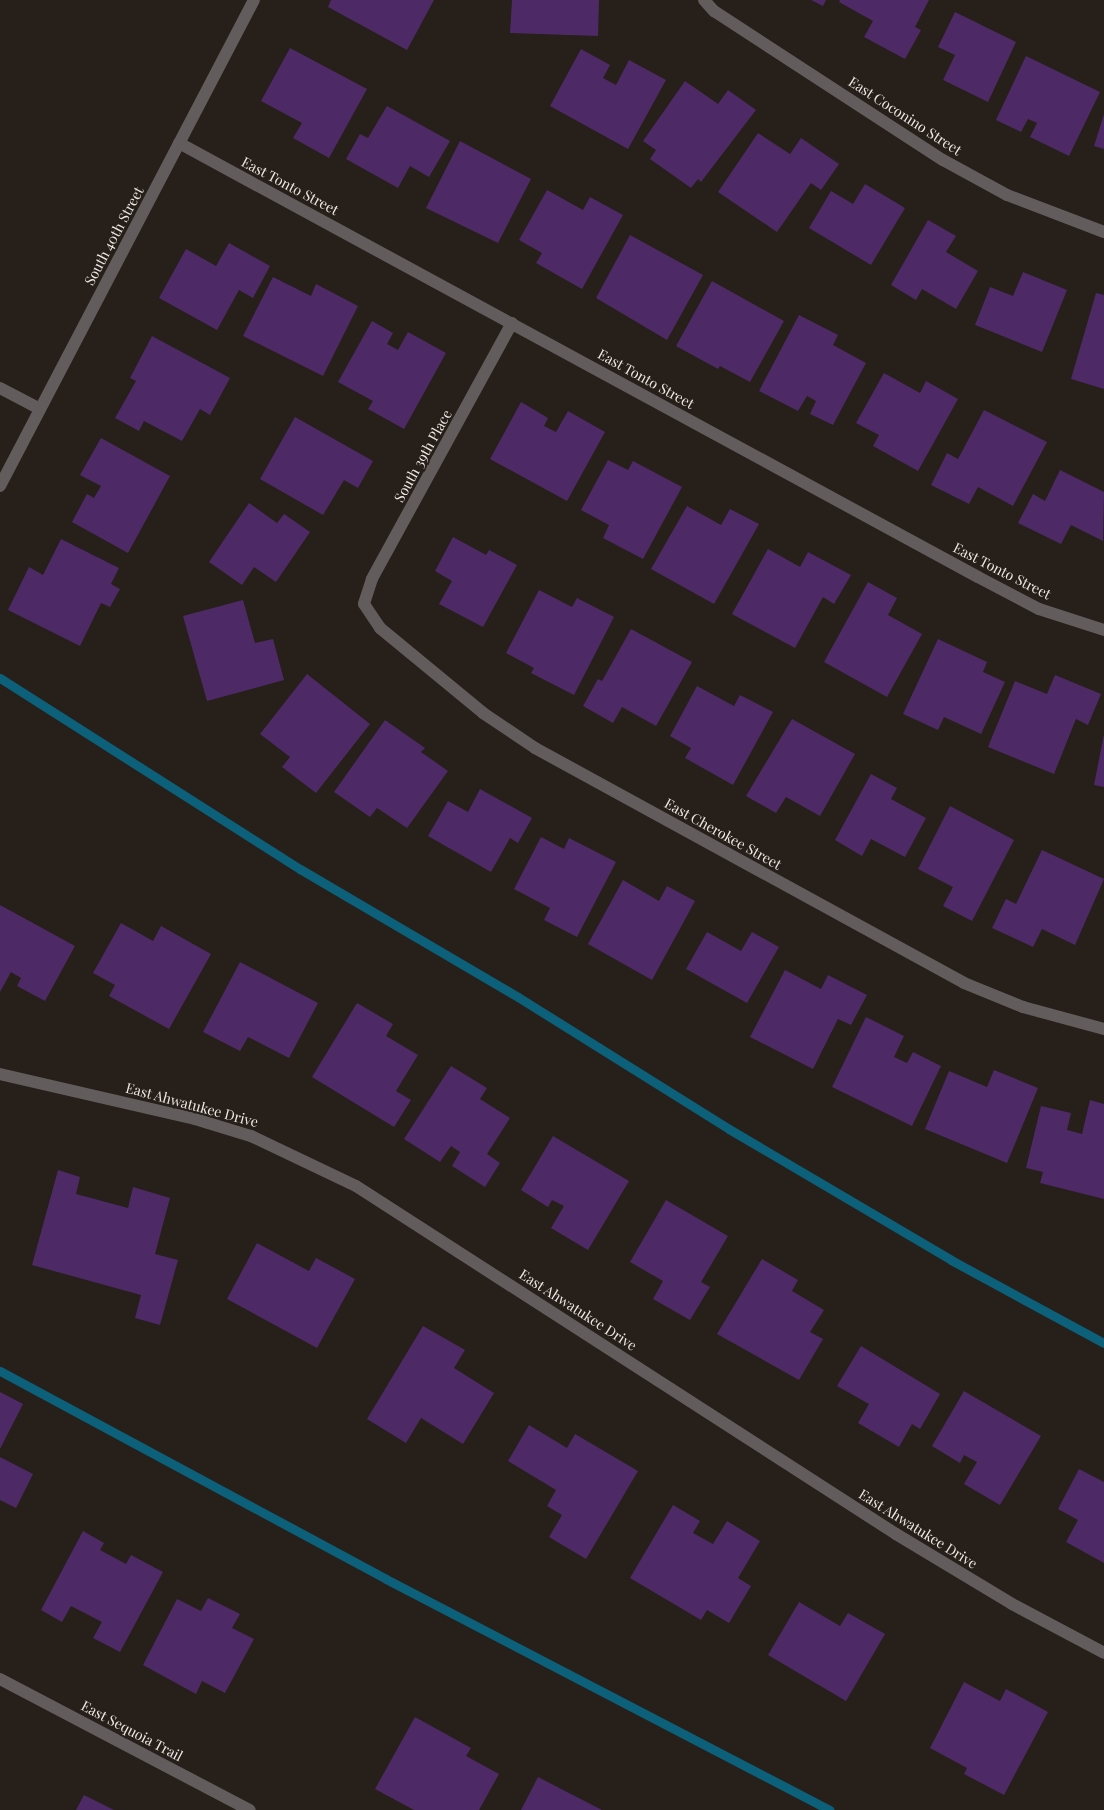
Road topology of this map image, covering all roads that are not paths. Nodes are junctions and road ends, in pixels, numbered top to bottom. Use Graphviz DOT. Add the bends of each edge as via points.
graph roads {
  1 [pos="254,0"];
  2 [pos="704,0"];
  3 [pos="179,144"];
  4 [pos="1104,232"];
  5 [pos="512,323"];
  6 [pos="0,388"];
  7 [pos="40,409"];
  8 [pos="0,486"];
  9 [pos="364,604"];
  10 [pos="1104,630"];
  11 [pos="1104,1029"];
  12 [pos="0,1074"];
  13 [pos="1104,1653"];
  14 [pos="0,1679"];
  15 [pos="250,1810"];
  1 -- 3 [label="street, South 40th Street"];
  2 -- 4 [label="street, East Coconino Street" via="714,10 943,160 1007,195"];
  3 -- 5 [label="street, East Tonto Street"];
  3 -- 7 [label="street, South 40th Street"];
  5 -- 9 [label="street, South 39th Place" via="372,579"];
  5 -- 10 [label="street, East Tonto Street" via="1039,609"];
  6 -- 7 [label="street"];
  7 -- 8 [label="street, South 40th Street"];
  9 -- 11 [label="street, East Cherokee Street" via="380,628 431,671 535,748 964,983 1040,1013"];
  12 -- 13 [label="street, East Ahwatukee Drive" via="186,1117 250,1136 356,1186 896,1534 1012,1604"];
  14 -- 15 [label="street, East Sequoia Trail"];
}
